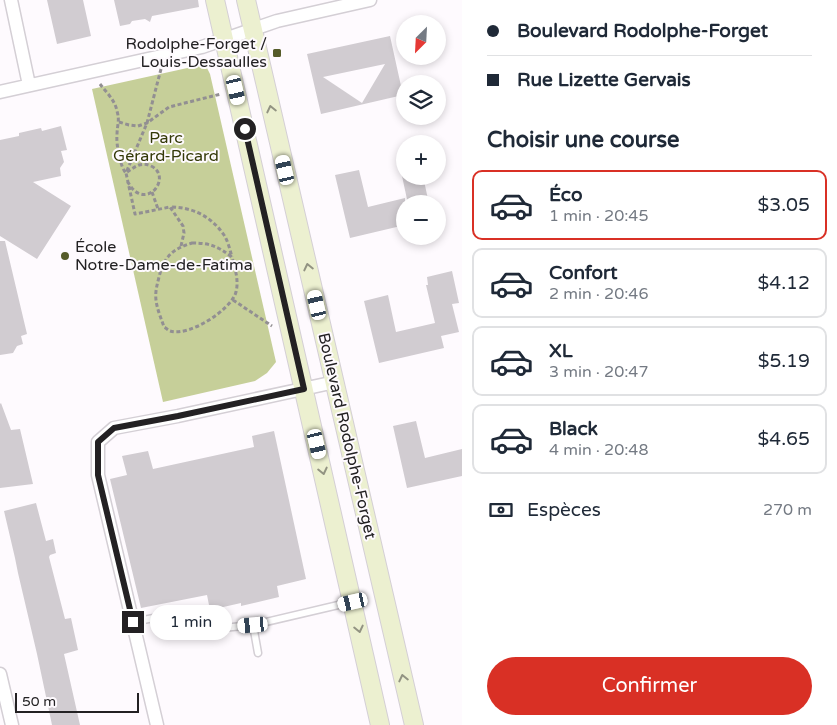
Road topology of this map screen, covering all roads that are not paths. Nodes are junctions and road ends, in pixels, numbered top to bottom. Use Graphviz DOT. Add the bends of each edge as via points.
graph roads {
  1 [pos="11,0"];
  2 [pos="215,0"];
  3 [pos="246,0"];
  4 [pos="370,0"];
  5 [pos="253,29"];
  6 [pos="224,39"];
  7 [pos="29,85"];
  8 [pos="0,92"];
  9 [pos="335,382"];
  10 [pos="304,389"];
  11 [pos="353,602"];
  12 [pos="133,622"];
  13 [pos="253,625"];
  14 [pos="258,653"];
  15 [pos="0,674"];
  16 [pos="12,725"];
  17 [pos="157,725"];
  18 [pos="380,725"];
  19 [pos="414,725"];
  1 -- 7 [label="street"];
  2 -- 6 [label="street, Boulevard Rodolphe-Forget"];
  3 -- 5 [label="street, Boulevard Rodolphe-Forget"];
  4 -- 5 [label="street"];
  5 -- 6 [label="street"];
  9 -- 5 [label="street, Boulevard Rodolphe-Forget, one-way"];
  6 -- 7 [label="street" via="202,47"];
  6 -- 10 [label="street, Boulevard Rodolphe-Forget"];
  7 -- 8 [label="street"];
  9 -- 10 [label="street"];
  19 -- 9 [label="street, Boulevard Rodolphe-Forget, one-way"];
  10 -- 11 [label="street, Boulevard Rodolphe-Forget, one-way"];
  10 -- 12 [label="street" via="114,428 98,442 98,475"];
  11 -- 13 [label="lane"];
  11 -- 18 [label="street, Boulevard Rodolphe-Forget, one-way"];
  12 -- 13 [label="lane" via="164,616 212,629"];
  12 -- 17 [label="street"];
  13 -- 14 [label="lane"];
  15 -- 16 [label="street"];
}
